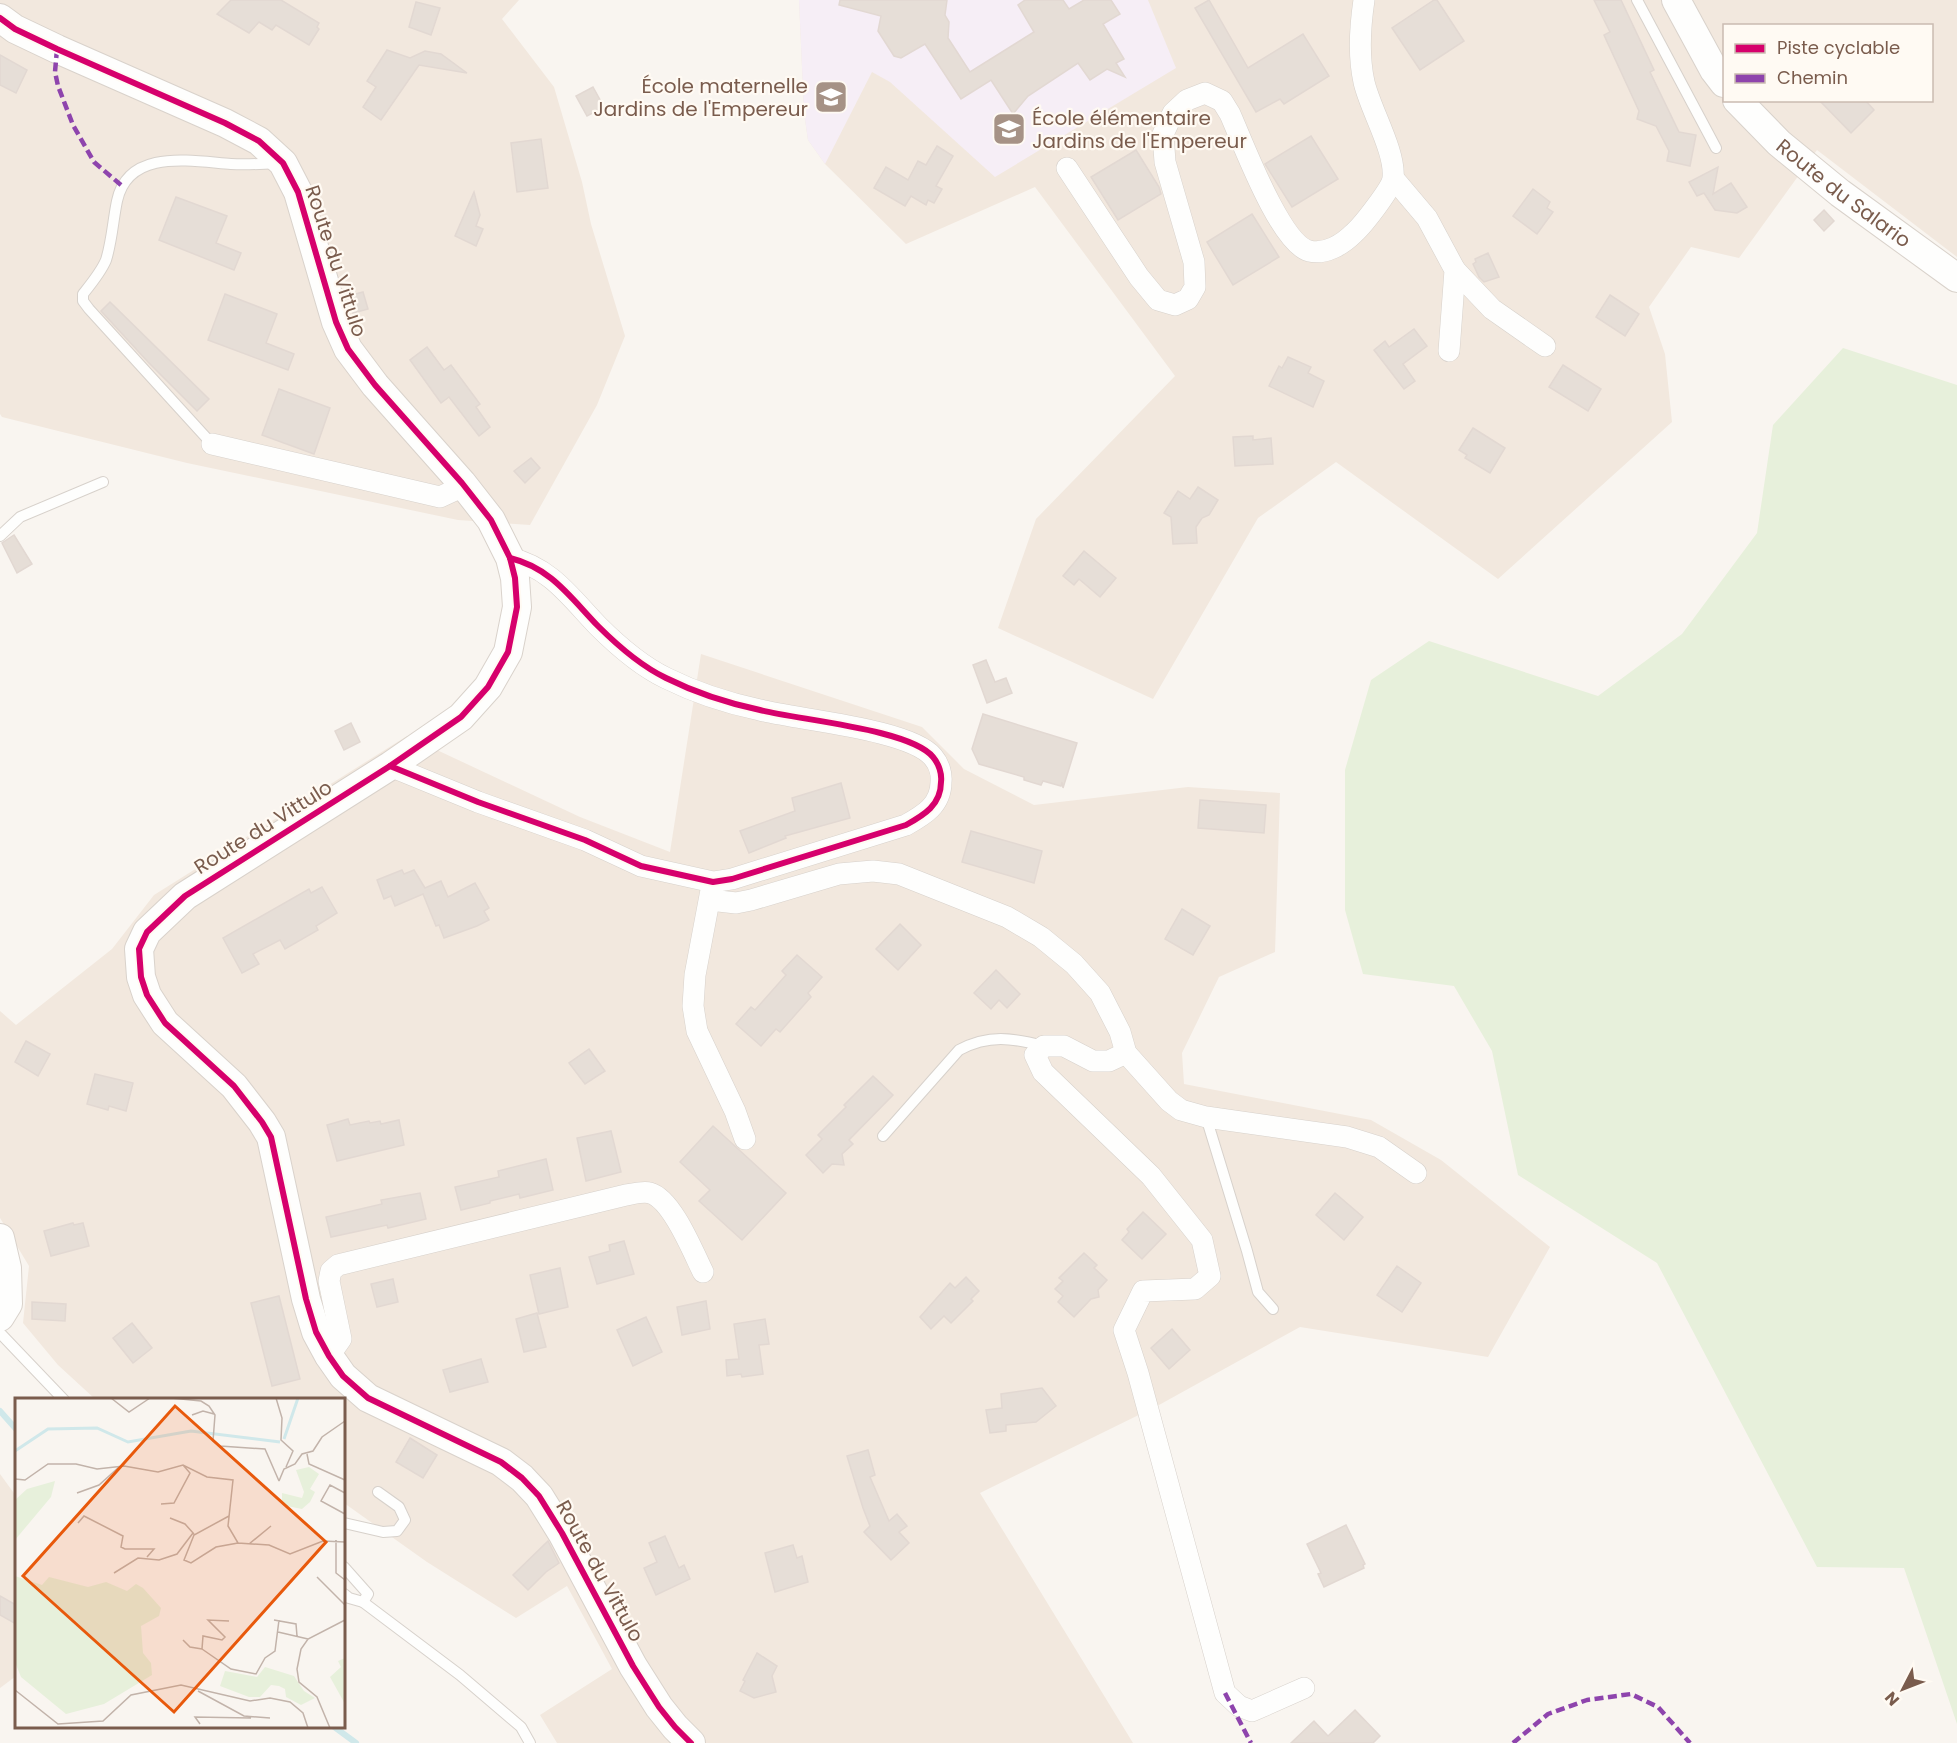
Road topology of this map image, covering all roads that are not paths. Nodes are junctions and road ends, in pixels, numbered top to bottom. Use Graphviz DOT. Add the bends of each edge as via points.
graph roads {
  1 [pos="1364,0"];
  2 [pos="1637,0"];
  3 [pos="1685,6"];
  4 [pos="0,18"];
  5 [pos="1723,81"];
  6 [pos="1739,102"];
  7 [pos="1716,148"];
  8 [pos="283,163"];
  9 [pos="1067,168"];
  10 [pos="1394,179"];
  11 [pos="1455,270"];
  12 [pos="1957,278"];
  13 [pos="1545,346"];
  14 [pos="1449,351"];
  15 [pos="212,444"];
  16 [pos="103,482"];
  17 [pos="462,483"];
  18 [pos="0,536"];
  19 [pos="510,558"];
  20 [pos="390,766"];
  21 [pos="711,891"];
  22 [pos="1044,1046"];
  23 [pos="1126,1053"];
  24 [pos="1206,1118"];
  25 [pos="884,1136"];
  26 [pos="745,1139"];
  27 [pos="1416,1173"];
  28 [pos="0,1238"];
  29 [pos="703,1272"];
  30 [pos="1273,1309"];
  31 [pos="0,1317"];
  32 [pos="0,1333"];
  33 [pos="329,1356"];
  34 [pos="62,1398"];
  35 [pos="378,1492"];
  36 [pos="345,1523"];
  37 [pos="345,1569"];
  38 [pos="345,1595"];
  39 [pos="363,1602"];
  40 [pos="1304,1688"];
  41 [pos="530,1743"];
  42 [pos="691,1743"];
  1 -- 10 [label="street" via="1359,34 1364,81 1391,156"];
  2 -- 7 [label="lane"];
  3 -- 5 [label="street" via="1714,70"];
  4 -- 8 [label="street, Route du Vittulo" via="57,50 225,123 259,141"];
  6 -- 12 [label="street, Route du Salario" via="1840,193"];
  8 -- 15 [label="lane" via="162,161 130,175 121,185 105,261 83,294 89,309"];
  8 -- 17 [label="street, Route du Vittulo" via="298,192 336,322 348,349"];
  9 -- 10 [label="street" via="1139,277 1158,300 1175,305 1188,299 1194,287 1194,262 1165,162 1163,134 1173,113 1187,100 1205,93 1222,101 1275,215 1296,241 1309,250 1343,244 1364,224"];
  10 -- 11 [label="street" via="1427,218"];
  11 -- 13 [label="street" via="1492,309"];
  11 -- 14 [label="street"];
  15 -- 17 [label="street" via="440,497"];
  16 -- 18 [label="lane" via="20,517"];
  17 -- 19 [label="street, Route du Vittulo" via="491,520"];
  19 -- 20 [label="street, Route du Vittulo" via="517,607 508,652 488,687 461,717"];
  19 -- 21 [label="street" via="546,572 600,628 664,677 714,699 909,741 933,756 942,773 941,790 924,815 906,825 732,879"];
  20 -- 21 [label="street"];
  20 -- 33 [label="street, Route du Vittulo" via="185,896 147,932 139,949 147,995 165,1023 234,1086 271,1137 306,1299 316,1332"];
  21 -- 23 [label="street" via="736,903 839,874 873,871 920,882 1007,917 1041,937 1074,964 1100,993"];
  21 -- 26 [label="street" via="693,1006 697,1031"];
  22 -- 23 [label="street" via="1064,1046 1093,1061"];
  22 -- 25 [label="lane" via="995,1038 959,1050"];
  22 -- 40 [label="street" via="1035,1054 1043,1072 1151,1176 1202,1240 1210,1276 1195,1289 1143,1291 1124,1330 1225,1693 1239,1706 1252,1711"];
  23 -- 24 [label="street" via="1169,1101 1181,1110"];
  24 -- 27 [label="street" via="1347,1137 1379,1146"];
  24 -- 30 [label="lane" via="1258,1292"];
  28 -- 31 [label="street" via="8,1295 8,1304"];
  29 -- 33 [label="street" via="675,1216 659,1198 649,1193 626,1195 338,1265 331,1271 329,1281 341,1339"];
  32 -- 34 [label="lane"];
  33 -- 42 [label="street, Route du Vittulo" via="343,1376 369,1398 501,1462 539,1496 633,1666 659,1707"];
  35 -- 36 [label="lane" via="399,1507 405,1520 397,1531 383,1532"];
  37 -- 39 [label="lane" via="368,1594"];
  38 -- 39 [label="lane"];
  39 -- 41 [label="lane" via="460,1675 521,1727"];
}
